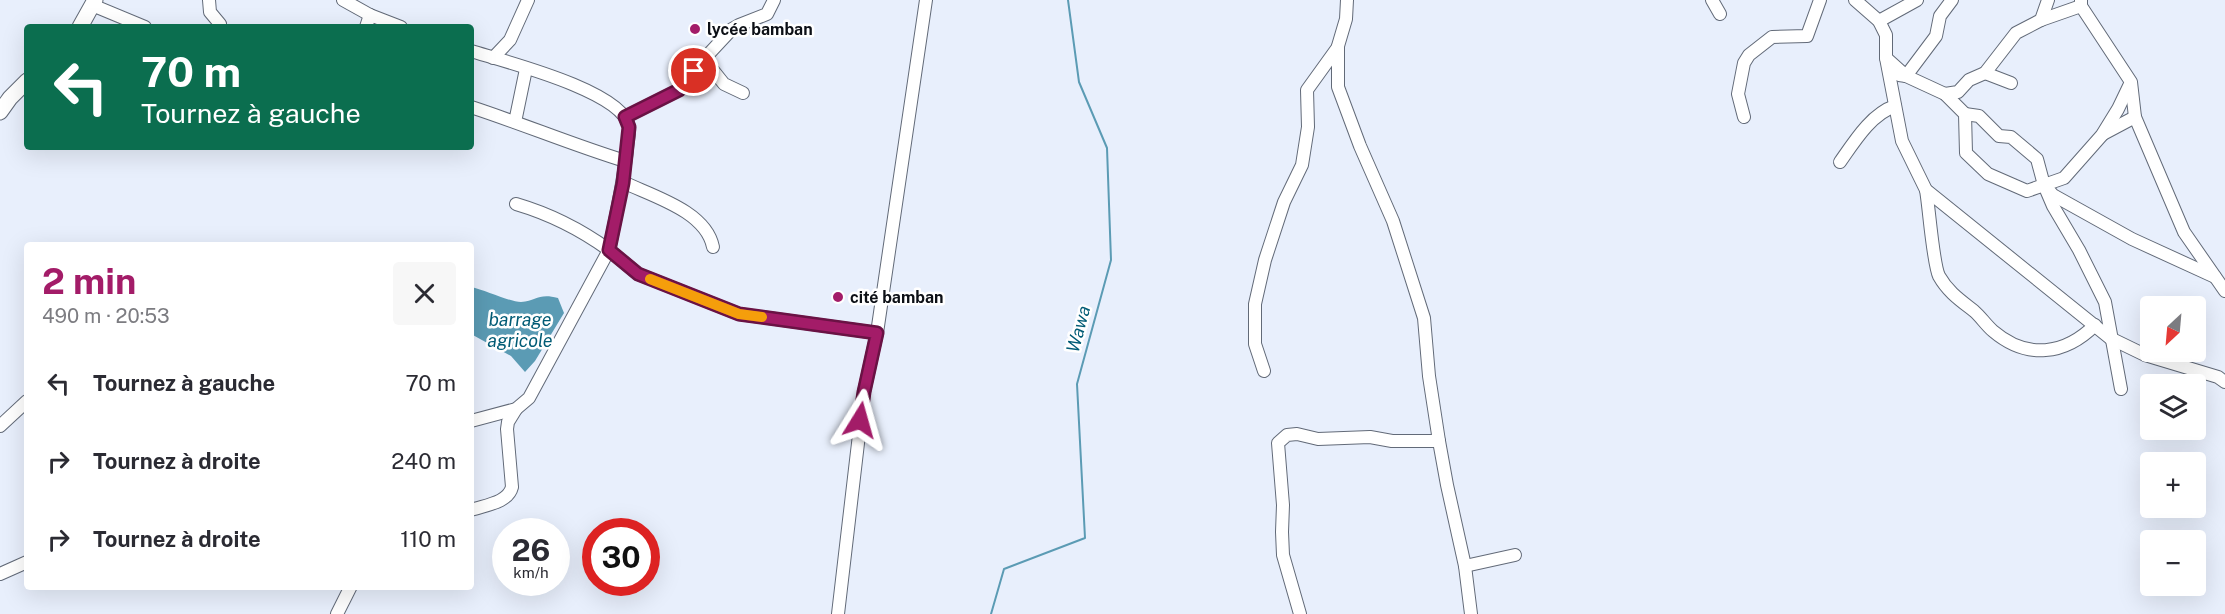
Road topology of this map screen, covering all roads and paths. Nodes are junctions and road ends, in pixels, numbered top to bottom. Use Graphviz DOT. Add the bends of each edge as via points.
graph roads {
  1 [pos="209,0"];
  2 [pos="346,0"];
  3 [pos="528,0"];
  4 [pos="774,0"];
  5 [pos="926,0"];
  6 [pos="1347,0"];
  7 [pos="1712,0"];
  8 [pos="1820,0"];
  9 [pos="1855,0"];
  10 [pos="1917,0"];
  11 [pos="1952,0"];
  12 [pos="2048,0"];
  13 [pos="94,2"];
  14 [pos="2081,3"];
  15 [pos="1720,14"];
  16 [pos="2041,20"];
  17 [pos="368,21"];
  18 [pos="1879,21"];
  19 [pos="82,24"];
  20 [pos="139,24"];
  21 [pos="218,24"];
  22 [pos="384,24"];
  23 [pos="1338,46"];
  24 [pos="474,52"];
  25 [pos="493,58"];
  26 [pos="1886,58"];
  27 [pos="704,59"];
  28 [pos="526,69"];
  29 [pos="1889,73"];
  30 [pos="1985,73"];
  31 [pos="1906,76"];
  32 [pos="2131,82"];
  33 [pos="2011,83"];
  34 [pos="24,84"];
  35 [pos="743,93"];
  36 [pos="1945,94"];
  37 [pos="1895,106"];
  38 [pos="474,108"];
  39 [pos="0,112"];
  40 [pos="1965,114"];
  41 [pos="625,117"];
  42 [pos="1744,117"];
  43 [pos="2135,117"];
  44 [pos="515,122"];
  45 [pos="2102,135"];
  46 [pos="626,161"];
  47 [pos="1840,162"];
  48 [pos="623,183"];
  49 [pos="2044,185"];
  50 [pos="1926,190"];
  51 [pos="516,204"];
  52 [pos="713,247"];
  53 [pos="609,250"];
  54 [pos="2215,277"];
  55 [pos="2225,291"];
  56 [pos="2096,325"];
  57 [pos="877,333"];
  58 [pos="2110,338"];
  59 [pos="1264,371"];
  60 [pos="2225,382"];
  61 [pos="2121,389"];
  62 [pos="24,403"];
  63 [pos="516,409"];
  64 [pos="474,420"];
  65 [pos="0,426"];
  66 [pos="1439,441"];
  67 [pos="474,509"];
  68 [pos="1515,555"];
  69 [pos="24,563"];
  70 [pos="1465,566"];
  71 [pos="0,574"];
  72 [pos="349,590"];
  73 [pos="337,614"];
  74 [pos="838,614"];
  75 [pos="1300,614"];
  76 [pos="1471,614"];
  1 -- 21 [label="street" via="210,12"];
  2 -- 17 [label="street"];
  3 -- 25 [label="street" via="510,40"];
  4 -- 27 [label="street" via="767,14 732,29"];
  5 -- 57 [label="street"];
  6 -- 23 [label="street"];
  7 -- 15 [label="street"];
  8 -- 42 [label="street" via="1807,36 1772,38 1749,55 1737,94"];
  9 -- 18 [label="street"];
  10 -- 18 [label="street"];
  11 -- 31 [label="street" via="1940,16 1936,36"];
  12 -- 16 [label="street"];
  13 -- 19 [label="main road"];
  13 -- 20 [label="street"];
  14 -- 16 [label="street"];
  14 -- 32 [label="street"];
  16 -- 30 [label="street" via="2016,33"];
  17 -- 22 [label="street"];
  18 -- 26 [label="street" via="1886,35"];
  23 -- 59 [label="street" via="1308,90 1302,165 1284,202 1262,271 1255,304 1255,344"];
  23 -- 66 [label="street" via="1338,87 1393,221 1424,318"];
  24 -- 25 [label="street"];
  25 -- 28 [label="street"];
  26 -- 29 [label="street"];
  26 -- 31 [label="street"];
  27 -- 35 [label="street" via="724,84"];
  27 -- 41 [label="street" via="679,90"];
  28 -- 41 [label="street" via="580,87 605,100"];
  28 -- 44 [label="street"];
  29 -- 31 [label="street"];
  29 -- 37 [label="street"];
  30 -- 33 [label="street"];
  30 -- 36 [label="street" via="1969,80 1958,92"];
  31 -- 36 [label="street"];
  32 -- 43 [label="street"];
  32 -- 45 [label="street"];
  34 -- 39 [label="main road"];
  36 -- 40 [label="street"];
  37 -- 47 [label="street" via="1860,133"];
  37 -- 50 [label="street" via="1902,141"];
  38 -- 44 [label="street"];
  40 -- 49 [label="street" via="1979,116 1999,136 2011,137 2037,159"];
  40 -- 49 [label="street" via="1966,153 1988,174 2027,191"];
  41 -- 46 [label="street" via="629,127"];
  43 -- 45 [label="street"];
  43 -- 54 [label="street" via="2184,232"];
  44 -- 46 [label="street"];
  45 -- 49 [label="street" via="2064,178"];
  46 -- 48 [label="street"];
  48 -- 52 [label="street" via="686,211 707,231"];
  48 -- 53 [label="street"];
  49 -- 54 [label="street" via="2053,195 2132,239"];
  49 -- 58 [label="street" via="2104,302"];
  50 -- 56 [label="street"];
  50 -- 56 [label="street" via="1938,274 1955,298 1993,331 2025,350 2048,350 2081,339"];
  51 -- 53 [label="street" via="583,231"];
  53 -- 57 [label="street" via="638,274 739,314"];
  53 -- 63 [label="street" via="529,398"];
  54 -- 55 [label="street"];
  56 -- 58 [label="street"];
  57 -- 74 [label="street" via="864,392"];
  58 -- 60 [label="street" via="2145,356"];
  58 -- 61 [label="street"];
  62 -- 65 [label="street"];
  63 -- 64 [label="street"];
  63 -- 67 [label="street" via="507,422 511,494"];
  66 -- 70 [label="street"];
  66 -- 75 [label="street" via="1318,439 1297,434 1287,435 1278,444 1283,555"];
  68 -- 70 [label="street"];
  69 -- 71 [label="street"];
  70 -- 76 [label="street"];
  72 -- 73 [label="street"];
}
